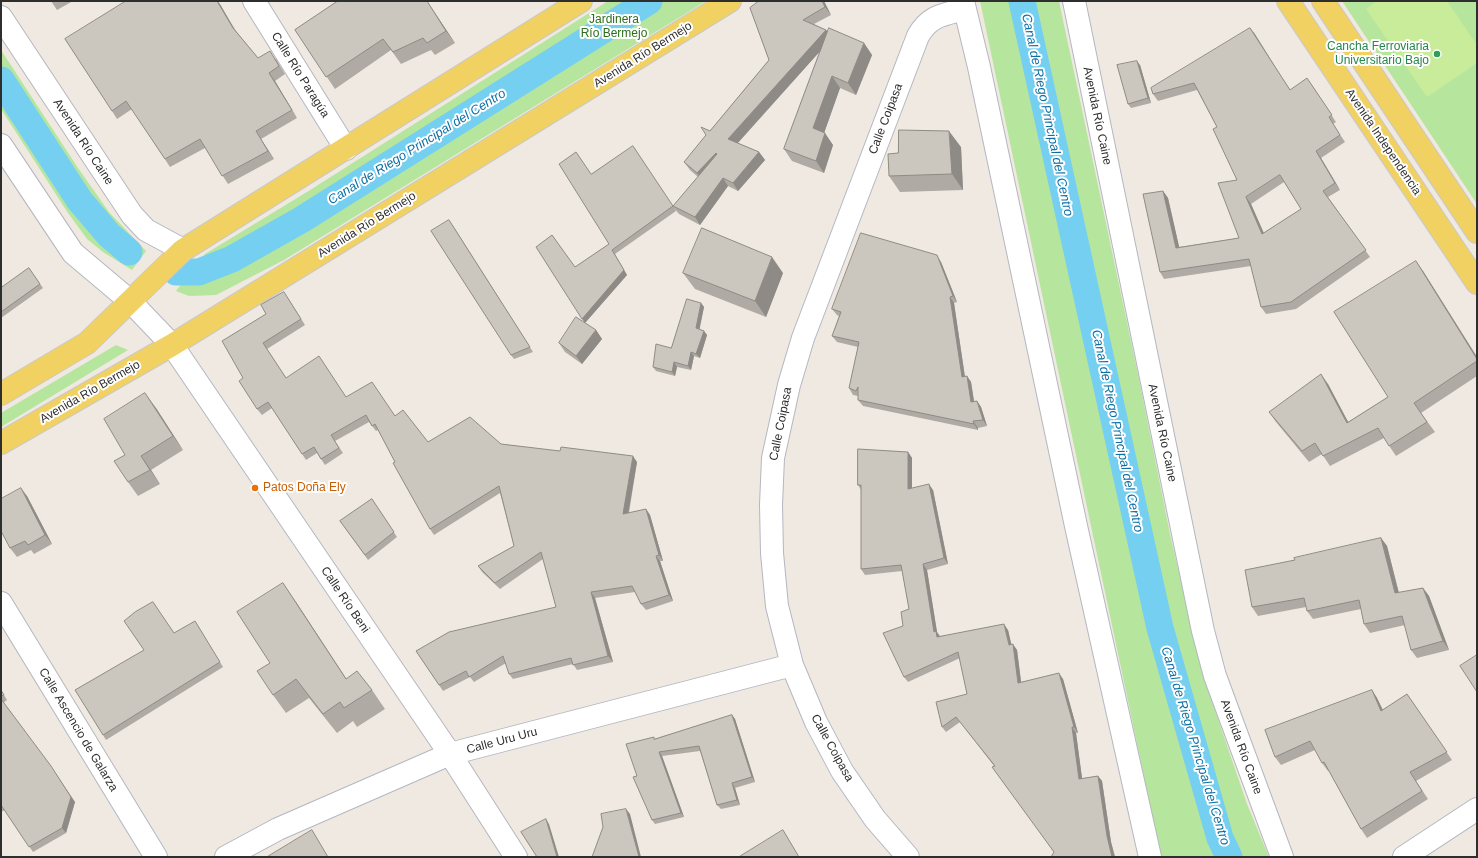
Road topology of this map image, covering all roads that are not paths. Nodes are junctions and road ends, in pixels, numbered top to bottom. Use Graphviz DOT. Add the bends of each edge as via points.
graph roads {
  1 [pos="254,1"];
  2 [pos="581,1"];
  3 [pos="730,1"];
  4 [pos="1074,1"];
  5 [pos="1288,1"];
  6 [pos="1323,1"];
  7 [pos="964,5"];
  8 [pos="1,17"];
  9 [pos="1,145"];
  10 [pos="346,149"];
  11 [pos="1477,232"];
  12 [pos="183,250"];
  13 [pos="1477,284"];
  14 [pos="130,301"];
  15 [pos="172,345"];
  16 [pos="1,394"];
  17 [pos="1,443"];
  18 [pos="1,604"];
  19 [pos="792,665"];
  20 [pos="450,754"];
  21 [pos="1477,809"];
  22 [pos="156,857"];
  23 [pos="226,857"];
  24 [pos="516,857"];
  25 [pos="908,857"];
  26 [pos="1150,857"];
  27 [pos="1282,857"];
  28 [pos="1404,857"];
  1 -- 10 [label="street, Calle Río Paragúa"];
  2 -- 10 [label="main road"];
  3 -- 15 [label="main road, Avenida Río Bermejo"];
  4 -- 27 [label="street, Avenida Río Caine" via="1203,631 1215,676"];
  5 -- 13 [label="main road, Avenida Independencia"];
  6 -- 11 [label="main road"];
  7 -- 19 [label="street, Calle Coipasa" via="936,17 923,27 918,36 803,338 789,386 773,458 771,505 777,606"];
  7 -- 26 [label="street"];
  8 -- 12 [label="street, Avenida Río Caine" via="132,215 146,230"];
  9 -- 14 [label="street" via="73,253"];
  10 -- 12 [label="main road"];
  12 -- 14 [label="main road"];
  14 -- 15 [label="street"];
  14 -- 16 [label="main road" via="87,343"];
  15 -- 17 [label="main road, Avenida Río Bermejo"];
  15 -- 20 [label="street, Calle Río Beni"];
  18 -- 22 [label="street, Calle Ascencio de Galarza"];
  19 -- 20 [label="street, Calle Uru Uru"];
  19 -- 25 [label="street, Calle Coipasa" via="816,722 842,770 875,819"];
  20 -- 23 [label="street, Calle Uru Uru" via="278,828"];
  20 -- 24 [label="street, Calle Río Beni"];
  21 -- 28 [label="street"];
}
